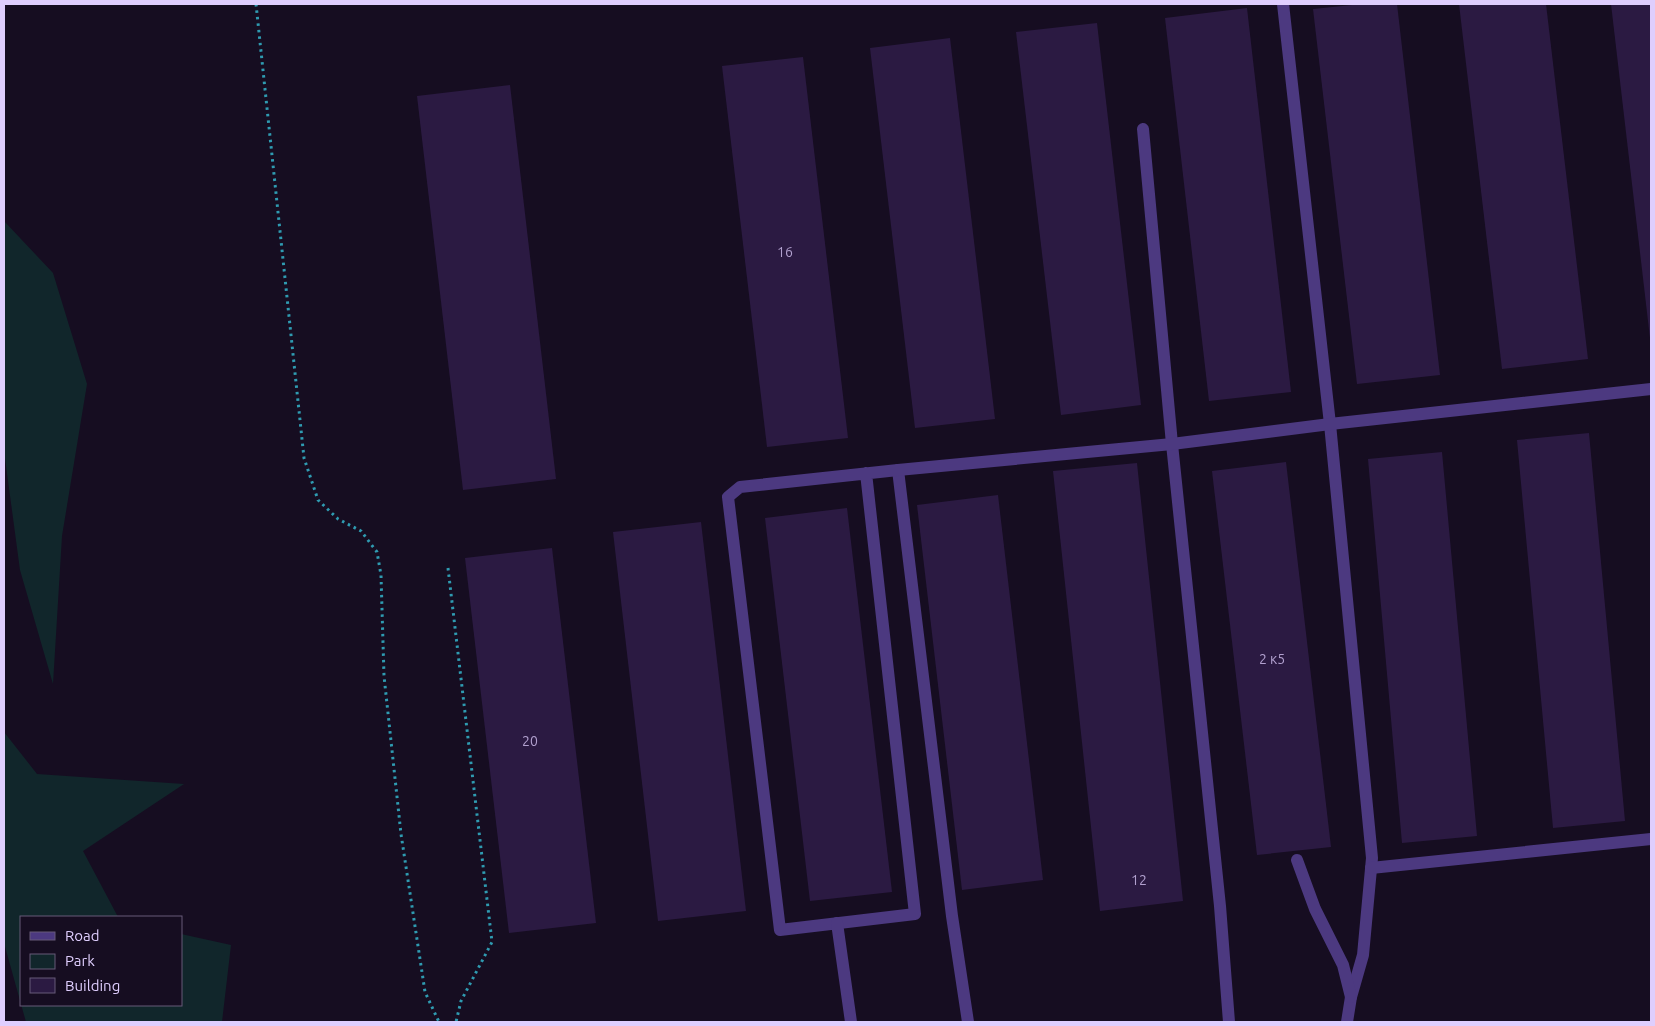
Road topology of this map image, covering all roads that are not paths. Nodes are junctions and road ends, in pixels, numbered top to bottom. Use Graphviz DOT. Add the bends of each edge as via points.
graph roads {
  1 [pos="1283,4"];
  2 [pos="1143,129"];
  3 [pos="1651,388"];
  4 [pos="1330,424"];
  5 [pos="1172,444"];
  6 [pos="898,470"];
  7 [pos="866,474"];
  8 [pos="1651,839"];
  9 [pos="1297,860"];
  10 [pos="1371,868"];
  11 [pos="837,923"];
  12 [pos="1351,997"];
  13 [pos="851,1022"];
  14 [pos="968,1022"];
  15 [pos="1229,1022"];
  16 [pos="1347,1022"];
  1 -- 4 [label="lane"];
  2 -- 5 [label="lane"];
  3 -- 4 [label="lane"];
  4 -- 5 [label="lane"];
  4 -- 10 [label="lane"];
  5 -- 6 [label="lane"];
  5 -- 15 [label="lane"];
  6 -- 7 [label="lane"];
  6 -- 14 [label="lane" via="952,916"];
  7 -- 11 [label="lane" via="916,914"];
  7 -- 11 [label="lane" via="740,487 728,497 780,930"];
  8 -- 10 [label="lane"];
  9 -- 12 [label="lane" via="1315,908 1343,964"];
  10 -- 12 [label="lane" via="1363,955"];
  11 -- 13 [label="lane"];
  12 -- 16 [label="lane"];
}
